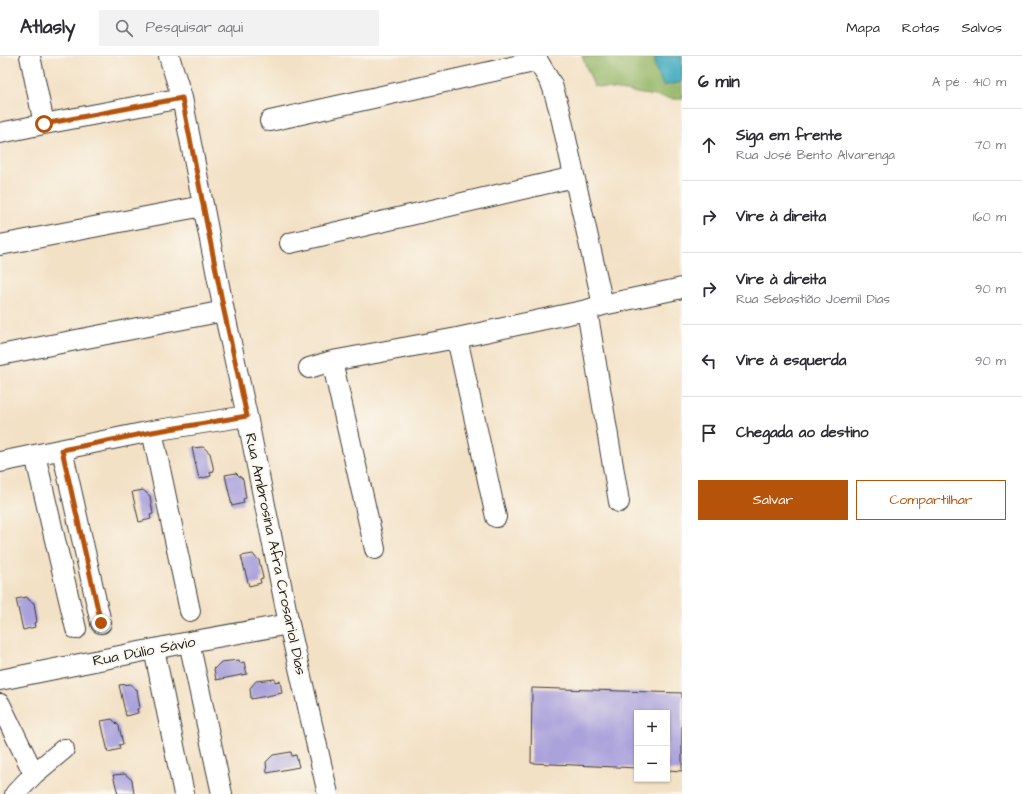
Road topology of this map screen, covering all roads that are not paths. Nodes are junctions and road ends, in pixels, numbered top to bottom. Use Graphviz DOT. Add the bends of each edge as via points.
graph roads {
  1 [pos="30,56"];
  2 [pos="169,56"];
  3 [pos="536,58"];
  4 [pos="182,98"];
  5 [pos="270,121"];
  6 [pos="44,124"];
  7 [pos="0,133"];
  8 [pos="574,177"];
  9 [pos="203,206"];
  10 [pos="290,243"];
  11 [pos="0,245"];
  12 [pos="682,288"];
  13 [pos="595,308"];
  14 [pos="224,311"];
  15 [pos="457,338"];
  16 [pos="0,355"];
  17 [pos="332,361"];
  18 [pos="309,368"];
  19 [pos="247,416"];
  20 [pos="152,432"];
  21 [pos="62,450"];
  22 [pos="35,455"];
  23 [pos="0,462"];
  24 [pos="619,502"];
  25 [pos="496,517"];
  26 [pos="375,549"];
  27 [pos="190,611"];
  28 [pos="101,623"];
  29 [pos="289,624"];
  30 [pos="76,629"];
  31 [pos="189,642"];
  32 [pos="154,649"];
  33 [pos="0,680"];
  34 [pos="0,704"];
  35 [pos="64,749"];
  36 [pos="34,774"];
  37 [pos="15,794"];
  38 [pos="184,794"];
  39 [pos="222,794"];
  40 [pos="328,794"];
  1 -- 6 [label="street"];
  2 -- 4 [label="street, Rua Ambrosina Afra Crosariol Dias"];
  3 -- 5 [label="street"];
  3 -- 8 [label="street" via="552,85"];
  4 -- 6 [label="street"];
  4 -- 9 [label="street, Rua Ambrosina Afra Crosariol Dias"];
  6 -- 7 [label="street"];
  8 -- 10 [label="street"];
  8 -- 13 [label="street"];
  9 -- 11 [label="street"];
  9 -- 14 [label="street, Rua Ambrosina Afra Crosariol Dias"];
  12 -- 13 [label="street"];
  13 -- 15 [label="street"];
  13 -- 24 [label="street"];
  14 -- 16 [label="street"];
  14 -- 19 [label="street, Rua Ambrosina Afra Crosariol Dias"];
  15 -- 17 [label="street"];
  15 -- 25 [label="street"];
  17 -- 18 [label="street"];
  17 -- 26 [label="street"];
  19 -- 20 [label="street"];
  19 -- 29 [label="street, Rua Ambrosina Afra Crosariol Dias"];
  20 -- 21 [label="street"];
  20 -- 27 [label="street"];
  21 -- 22 [label="street"];
  21 -- 28 [label="street"];
  22 -- 23 [label="street"];
  22 -- 30 [label="street"];
  29 -- 31 [label="street, Rua Dúlio Sávio"];
  29 -- 40 [label="street, Rua Ambrosina Afra Crosariol Dias"];
  31 -- 32 [label="street, Rua Dúlio Sávio"];
  31 -- 39 [label="street"];
  32 -- 33 [label="street, Rua Dúlio Sávio"];
  32 -- 38 [label="street"];
  34 -- 36 [label="street"];
  35 -- 36 [label="street"];
  36 -- 37 [label="street"];
}
